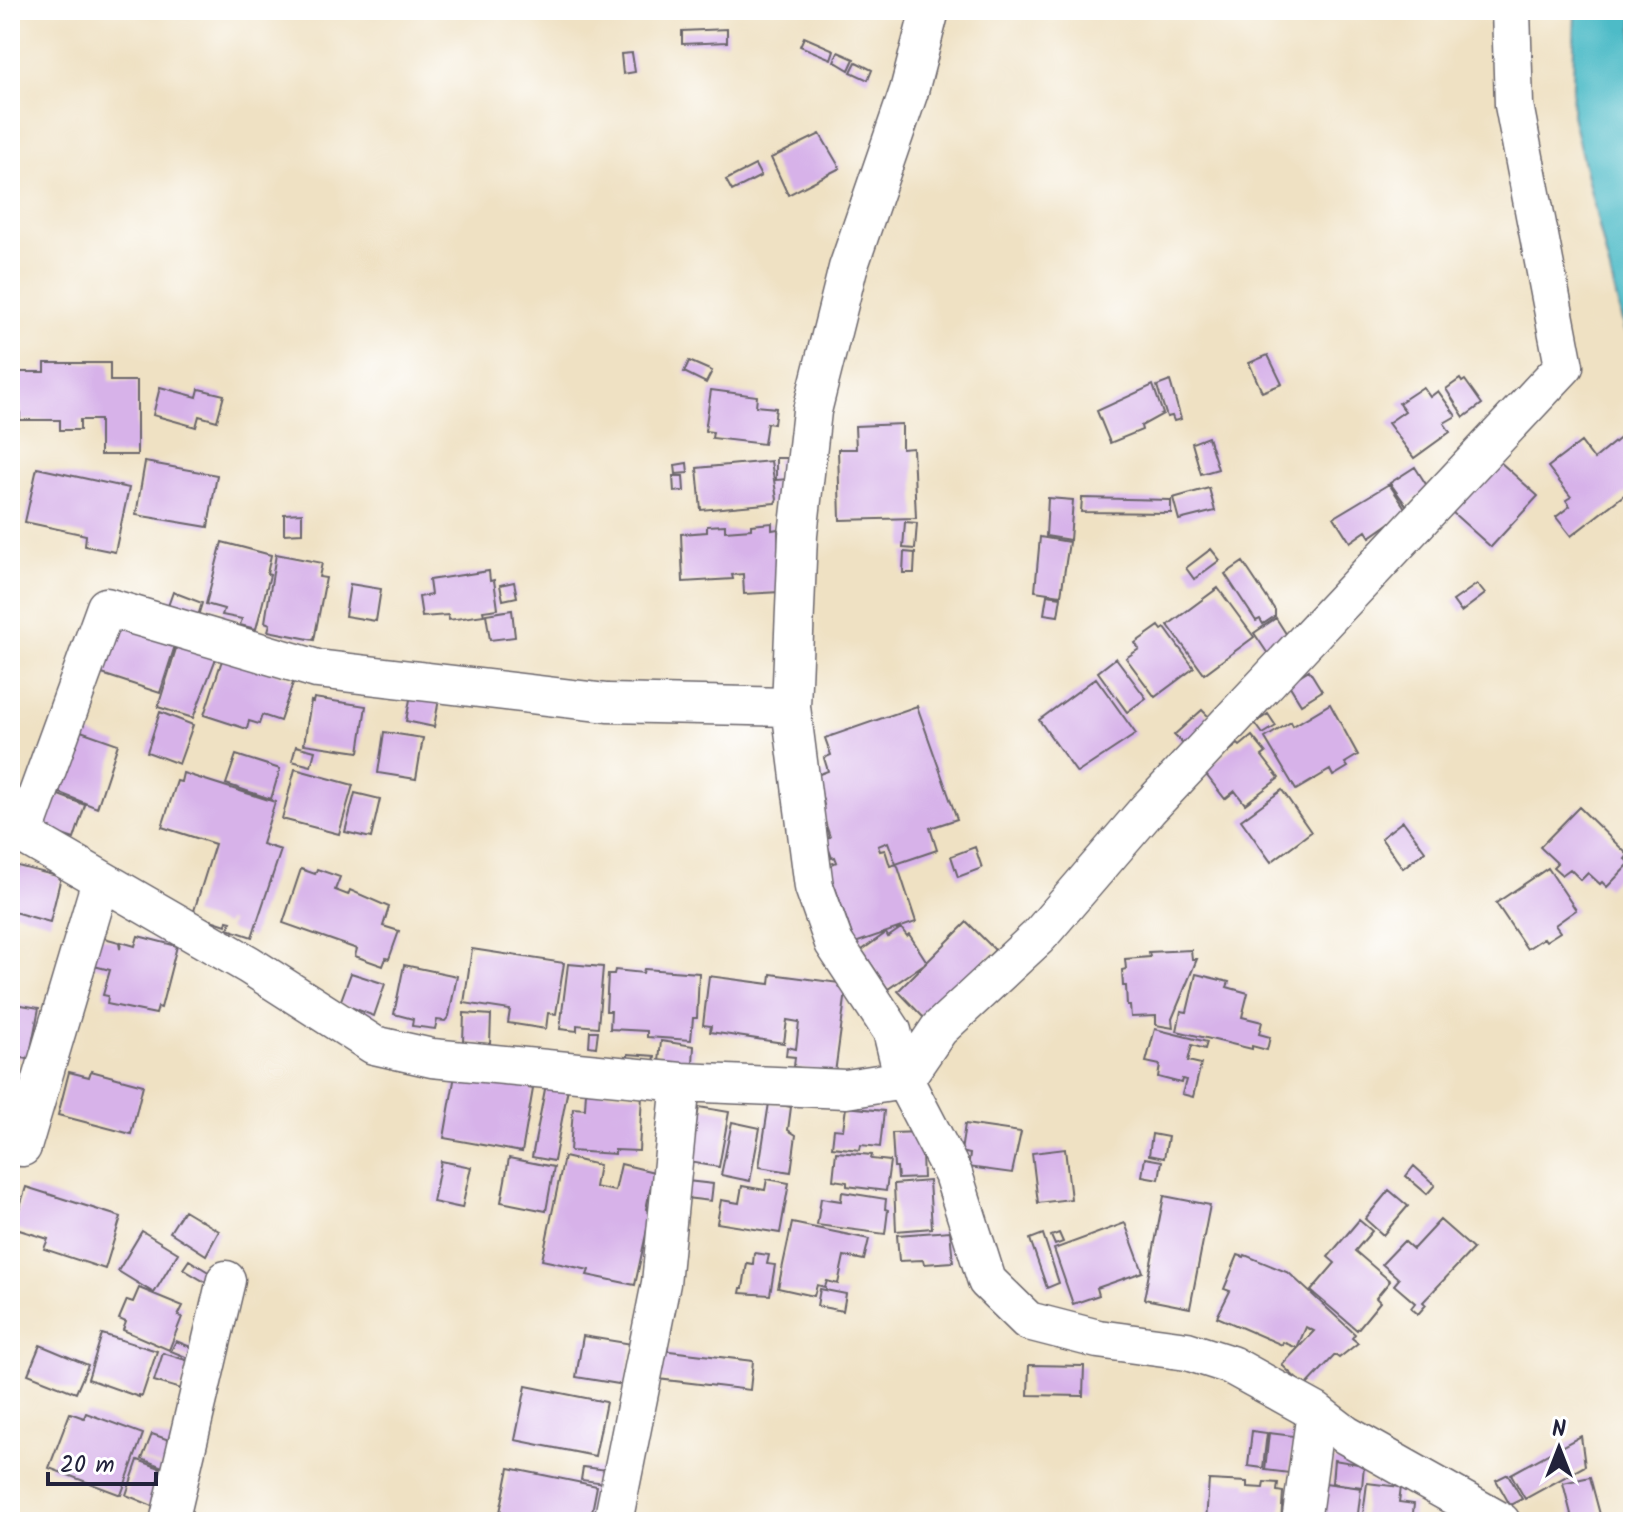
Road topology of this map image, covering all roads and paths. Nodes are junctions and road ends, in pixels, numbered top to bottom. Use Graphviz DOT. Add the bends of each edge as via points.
graph roads {
  1 [pos="930,10"];
  2 [pos="1511,10"];
  3 [pos="791,707"];
  4 [pos="17,831"];
  5 [pos="101,881"];
  6 [pos="904,1080"];
  7 [pos="681,1082"];
  8 [pos="22,1147"];
  9 [pos="226,1280"];
  10 [pos="1316,1412"];
  11 [pos="169,1522"];
  12 [pos="613,1522"];
  13 [pos="1301,1522"];
  14 [pos="1501,1522"];
  1 -- 3 [label="street" via="909,91 848,268 812,411 798,535"];
  2 -- 6 [label="street" via="1514,105 1564,366 1148,809 1038,937 939,1029"];
  3 -- 4 [label="street" via="607,703 317,669 106,607"];
  3 -- 6 [label="street" via="814,887 834,943 892,1031"];
  4 -- 5 [label="street"];
  5 -- 7 [label="street" via="249,965 374,1045 432,1058"];
  5 -- 8 [label="street"];
  6 -- 7 [label="street" via="846,1089"];
  6 -- 10 [label="street" via="953,1174 987,1281 1028,1321 1098,1339 1187,1351 1231,1365"];
  7 -- 12 [label="street" via="661,1283"];
  9 -- 11 [label="street"];
  10 -- 13 [label="street"];
  10 -- 14 [label="street" via="1346,1435"];
}
